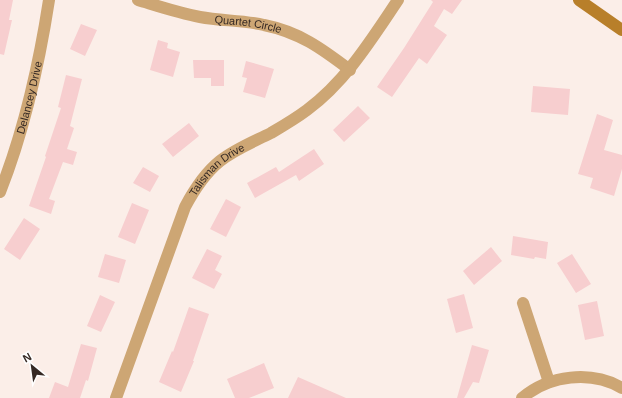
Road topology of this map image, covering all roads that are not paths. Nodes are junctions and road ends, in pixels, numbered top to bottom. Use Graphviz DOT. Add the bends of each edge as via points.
graph roads {
  1 [pos="49,0"];
  2 [pos="138,0"];
  3 [pos="398,0"];
  4 [pos="578,0"];
  5 [pos="622,30"];
  6 [pos="350,70"];
  7 [pos="0,192"];
  8 [pos="523,303"];
  9 [pos="550,382"];
  10 [pos="622,388"];
  11 [pos="116,398"];
  12 [pos="522,398"];
  1 -- 7 [label="street, Delancey Drive" via="32,84 11,164"];
  2 -- 6 [label="street, Quartet Circle" via="200,17 284,30 320,48"];
  3 -- 6 [label="street, Talisman Drive"];
  4 -- 5 [label="main road"];
  6 -- 11 [label="street, Talisman Drive" via="307,110 219,161 195,189 185,207"];
  8 -- 9 [label="street"];
  9 -- 10 [label="street" via="585,377 599,379"];
  9 -- 12 [label="street"];
}
